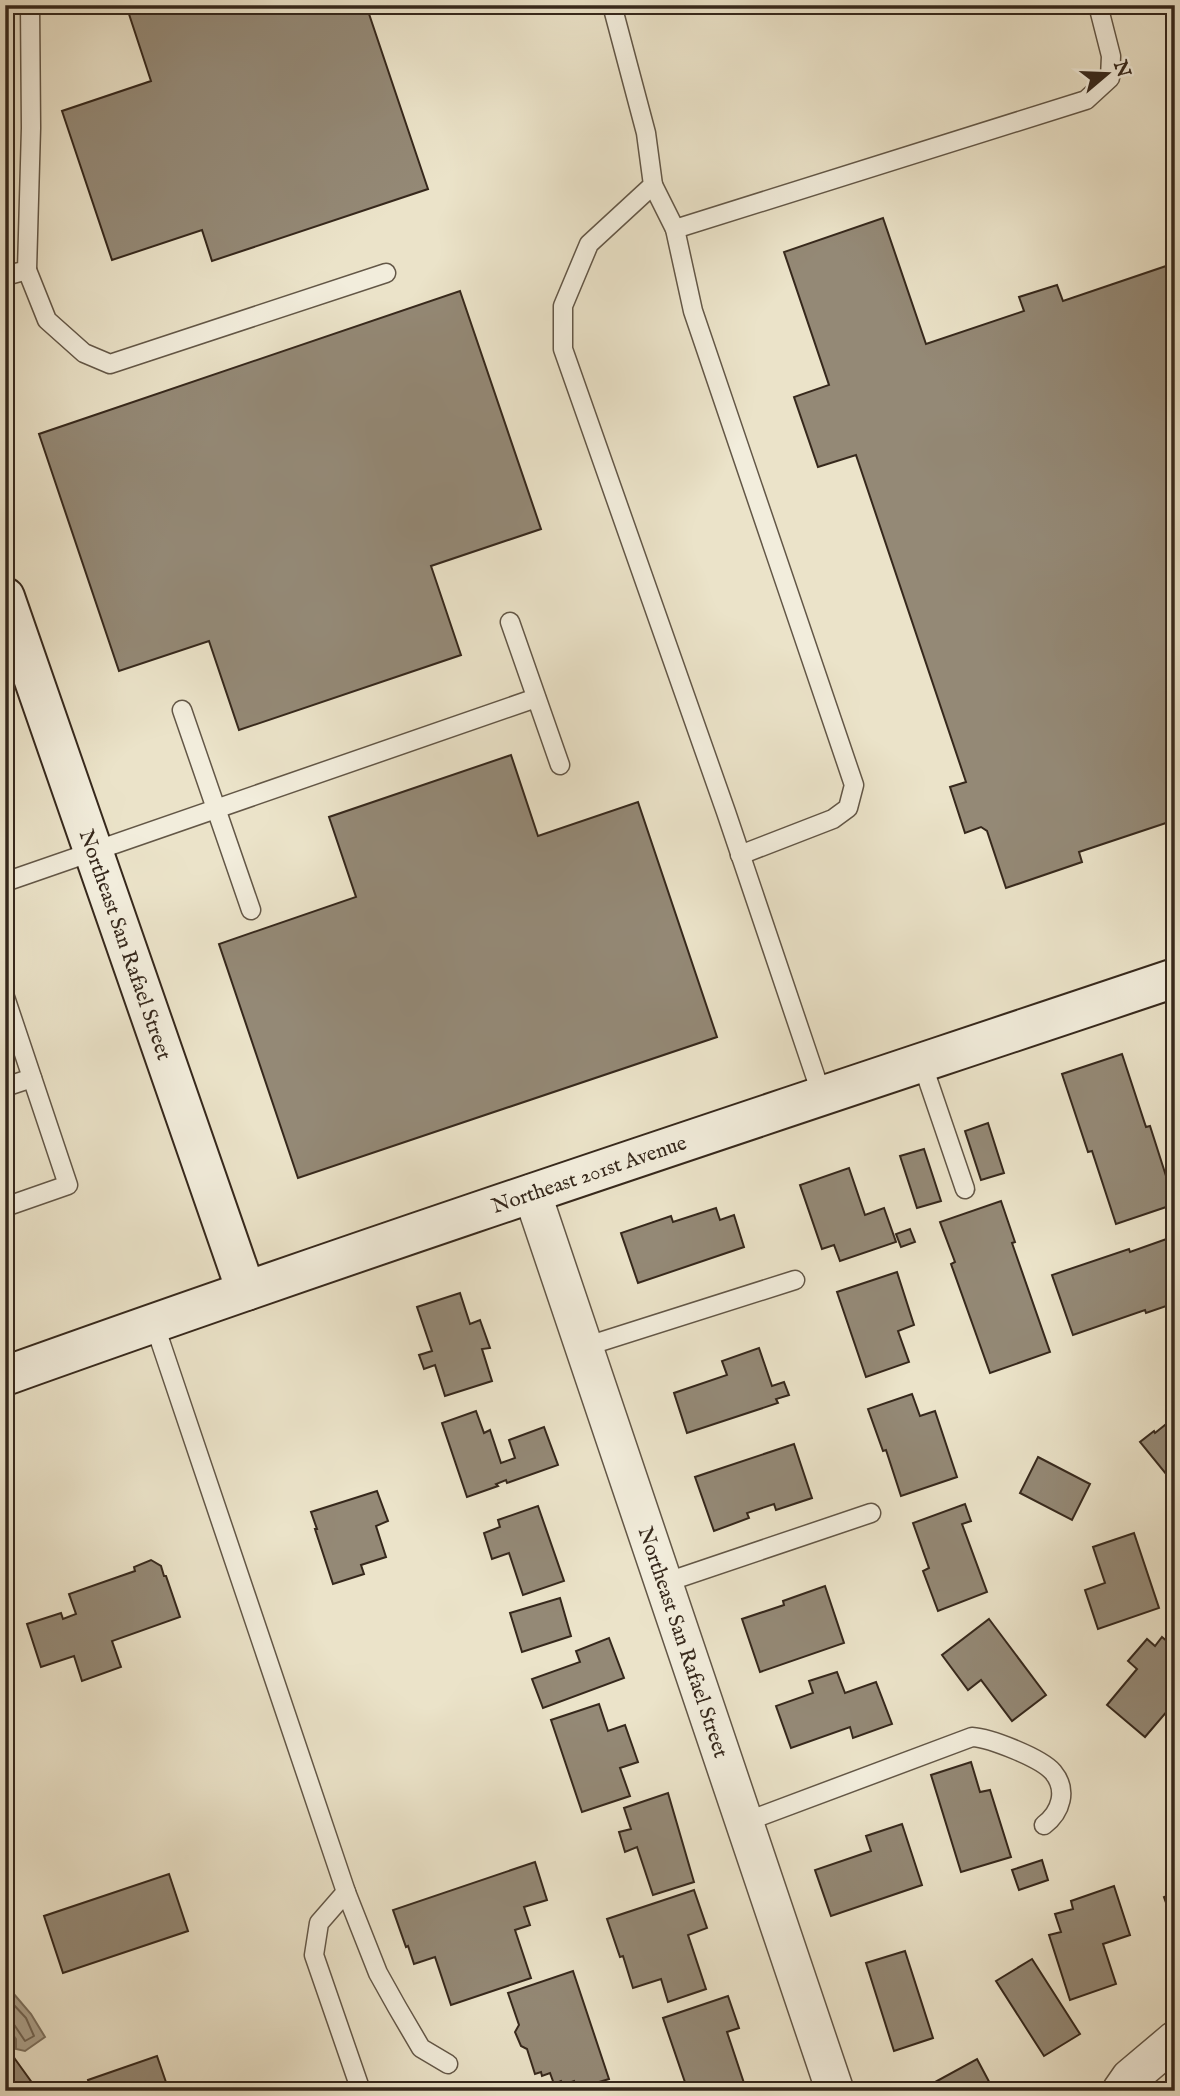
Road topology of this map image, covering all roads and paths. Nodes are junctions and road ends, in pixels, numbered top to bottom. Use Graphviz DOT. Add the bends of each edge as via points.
graph roads {
  1 [pos="30,5"];
  2 [pos="612,5"];
  3 [pos="1098,5"];
  4 [pos="653,185"];
  5 [pos="675,229"];
  6 [pos="27,270"];
  7 [pos="386,273"];
  8 [pos="5,276"];
  9 [pos="5,597"];
  10 [pos="510,622"];
  11 [pos="536,698"];
  12 [pos="182,710"];
  13 [pos="560,765"];
  14 [pos="216,808"];
  15 [pos="94,852"];
  16 [pos="740,855"];
  17 [pos="5,882"];
  18 [pos="251,910"];
  19 [pos="1175,978"];
  20 [pos="5,997"];
  21 [pos="922,1063"];
  22 [pos="32,1078"];
  23 [pos="5,1087"];
  24 [pos="822,1096"];
  25 [pos="965,1189"];
  26 [pos="532,1193"];
  27 [pos="5,1208"];
  28 [pos="795,1280"];
  29 [pos="246,1291"];
  30 [pos="154,1322"];
  31 [pos="584,1347"];
  32 [pos="5,1376"];
  33 [pos="871,1513"];
  34 [pos="664,1583"];
  35 [pos="745,1822"];
  36 [pos="1044,1825"];
  37 [pos="346,1892"];
  38 [pos="1175,2040"];
  39 [pos="448,2064"];
  40 [pos="361,2091"];
  41 [pos="835,2091"];
  42 [pos="1121,2091"];
  1 -- 6 [label="lane"];
  2 -- 4 [label="lane" via="646,132"];
  3 -- 5 [label="lane" via="1111,56 1110,78 1086,100"];
  4 -- 5 [label="lane"];
  4 -- 16 [label="lane" via="589,244 563,306 564,349"];
  5 -- 16 [label="lane" via="693,310 854,785 848,808 833,819"];
  6 -- 7 [label="lane" via="47,320 84,353 110,364"];
  6 -- 8 [label="lane"];
  9 -- 15 [label="street, Northeast San Rafael Street"];
  10 -- 11 [label="lane"];
  11 -- 13 [label="lane"];
  11 -- 14 [label="lane"];
  12 -- 14 [label="lane"];
  14 -- 15 [label="lane"];
  14 -- 18 [label="lane"];
  15 -- 17 [label="lane"];
  15 -- 29 [label="street, Northeast San Rafael Street"];
  16 -- 24 [label="lane"];
  19 -- 21 [label="street, Northeast 201st Avenue"];
  20 -- 22 [label="lane"];
  21 -- 24 [label="street, Northeast 201st Avenue"];
  21 -- 25 [label="lane"];
  22 -- 23 [label="lane"];
  22 -- 27 [label="lane" via="68,1185"];
  24 -- 26 [label="street, Northeast 201st Avenue"];
  26 -- 29 [label="street, Northeast 201st Avenue"];
  26 -- 31 [label="street, Northeast San Rafael Street"];
  28 -- 31 [label="lane"];
  29 -- 30 [label="street, Northeast 201st Avenue"];
  30 -- 32 [label="street, Northeast 201st Avenue"];
  30 -- 37 [label="lane"];
  31 -- 34 [label="street, Northeast San Rafael Street"];
  33 -- 34 [label="lane"];
  34 -- 35 [label="street, Northeast San Rafael Street"];
  35 -- 36 [label="lane" via="981,1737 1016,1749 1054,1773 1061,1798"];
  35 -- 41 [label="street, Northeast San Rafael Street"];
  37 -- 39 [label="lane" via="378,1973 409,2028 421,2048"];
  37 -- 40 [label="lane" via="319,1923 314,1955"];
  38 -- 42 [label="street"];
}
